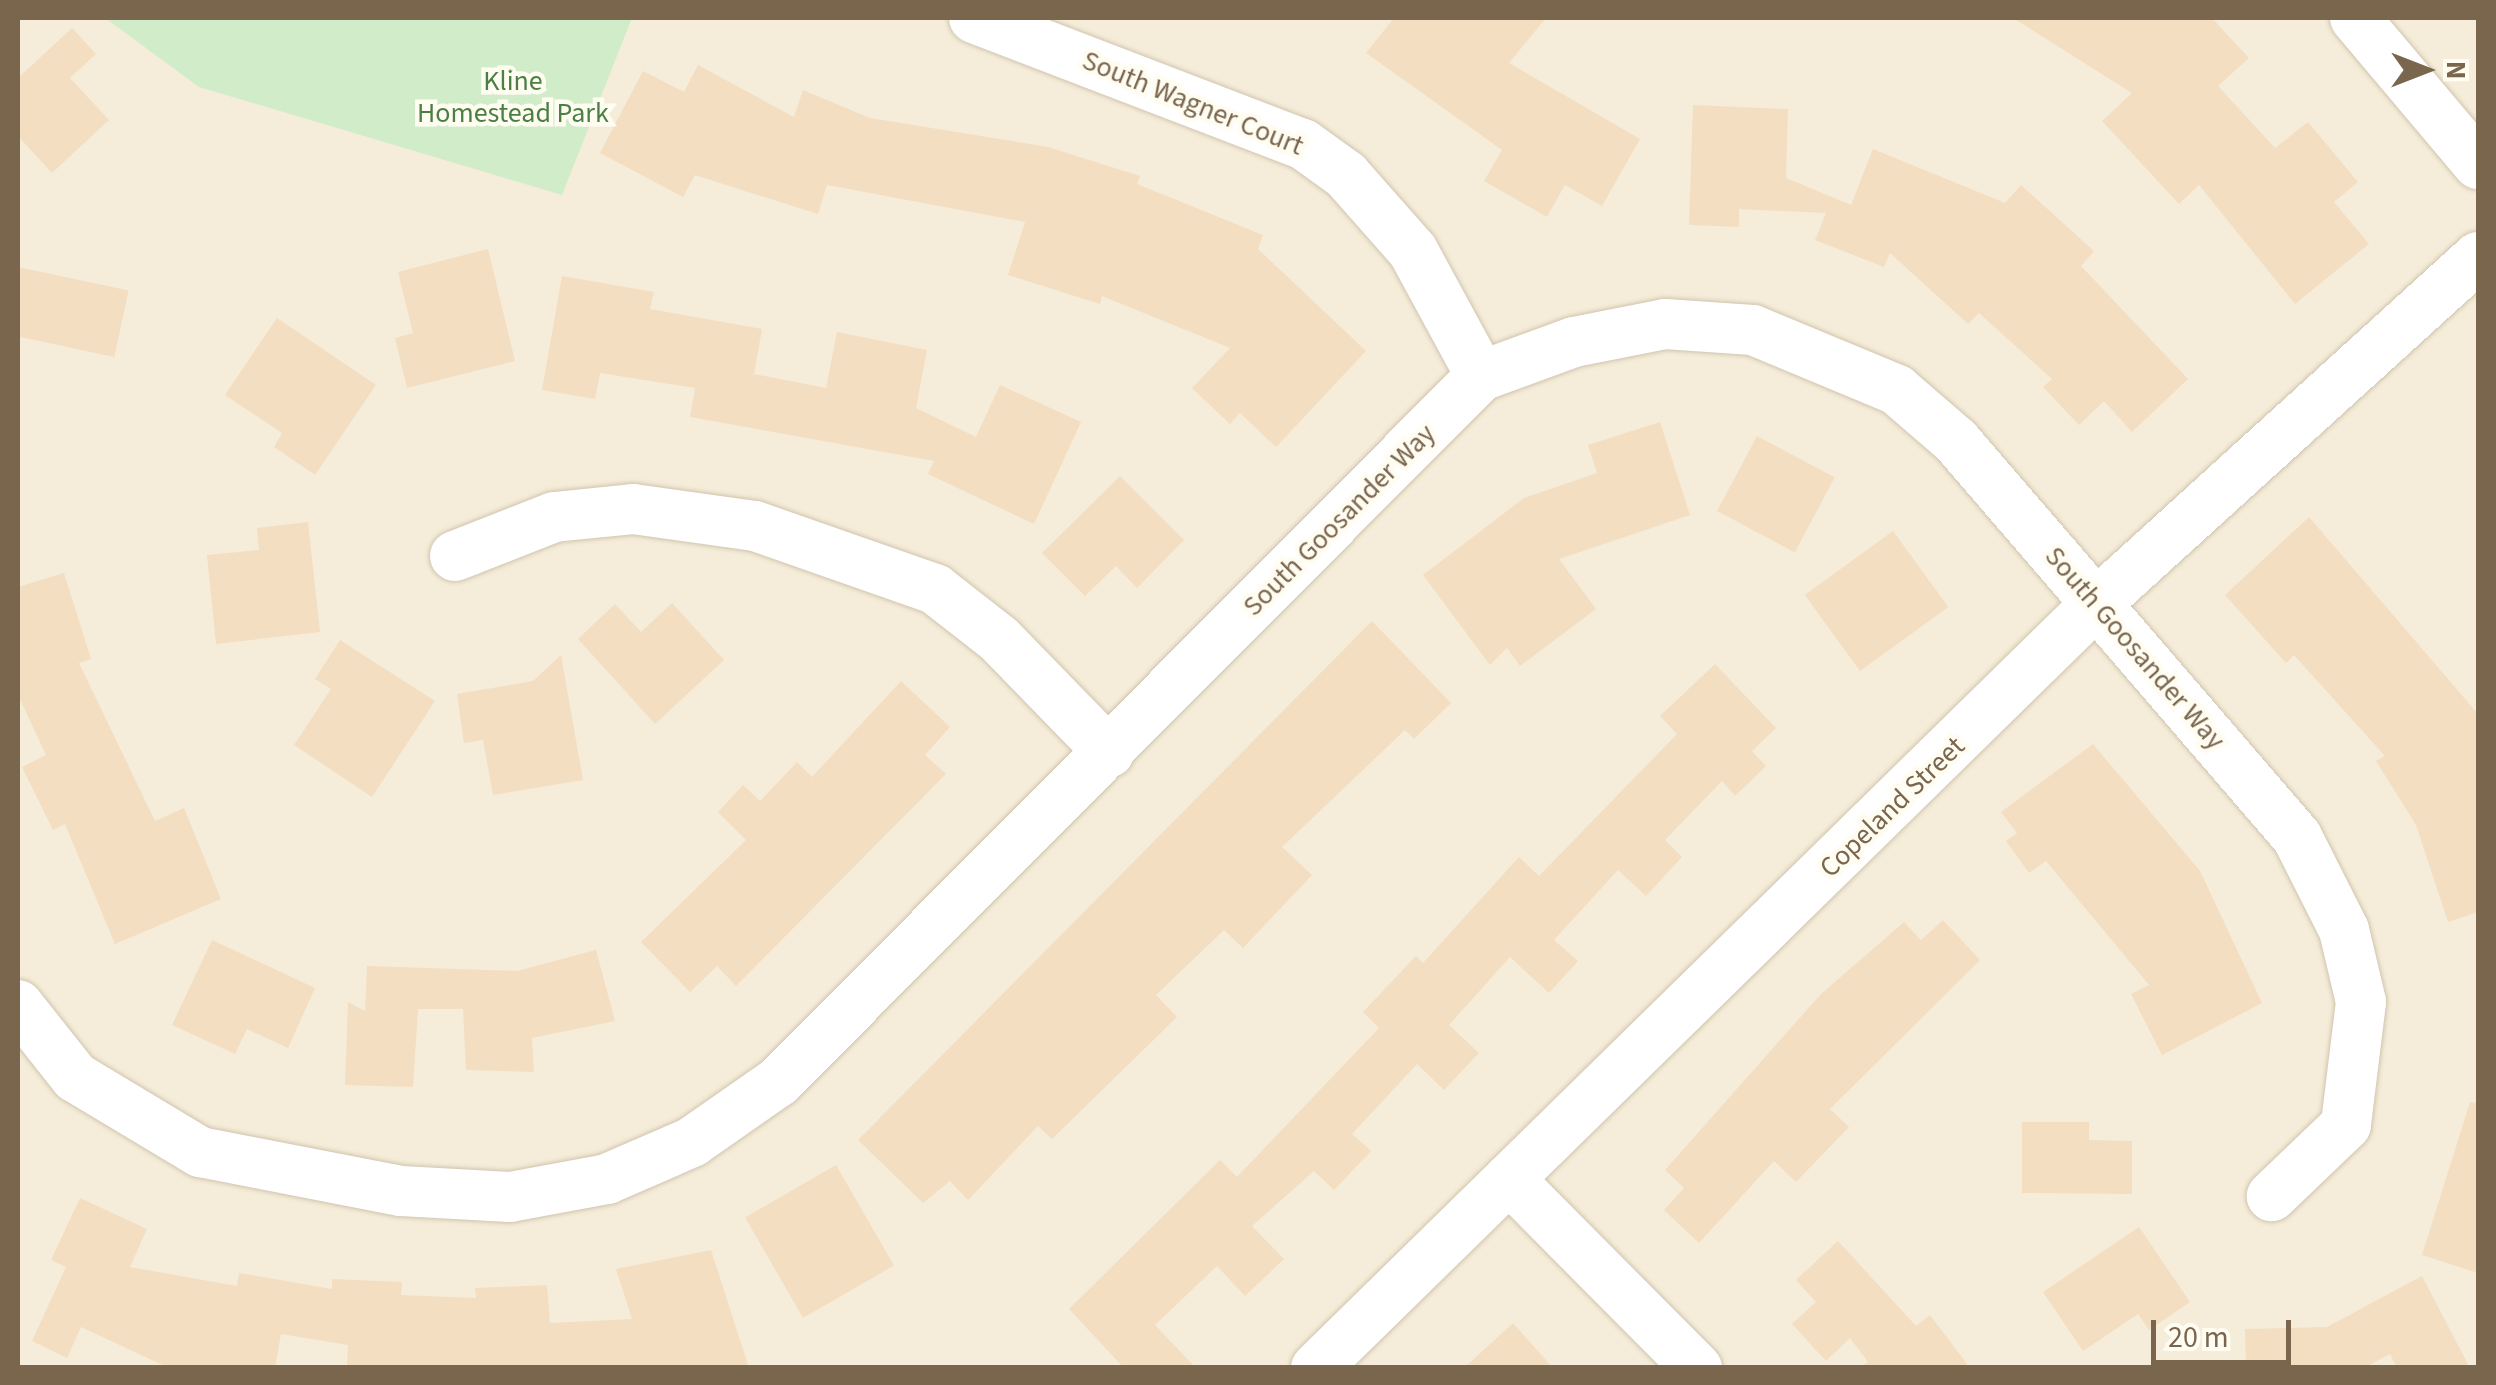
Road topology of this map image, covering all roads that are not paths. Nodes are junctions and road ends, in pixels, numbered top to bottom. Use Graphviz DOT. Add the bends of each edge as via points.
graph roads {
  1 [pos="974,18"];
  2 [pos="2355,18"];
  3 [pos="2478,164"];
  4 [pos="2478,257"];
  5 [pos="1482,376"];
  6 [pos="455,556"];
  7 [pos="2097,603"];
  8 [pos="1108,752"];
  9 [pos="18,1005"];
  10 [pos="1509,1179"];
  11 [pos="2272,1196"];
  12 [pos="1316,1368"];
  13 [pos="1697,1368"];
  1 -- 5 [label="street, South Wagner Court" via="1303,144 1346,176 1414,251"];
  2 -- 3 [label="street"];
  4 -- 7 [label="street, Copeland Street"];
  5 -- 7 [label="street, South Goosander Way" via="1574,342 1665,324 1754,330 1828,354 1897,390 1956,441"];
  5 -- 8 [label="street, South Goosander Way"];
  6 -- 8 [label="street" via="554,517 632,510 755,526 935,589 999,639"];
  7 -- 10 [label="street, Copeland Street"];
  7 -- 11 [label="street, South Goosander Way" via="2297,838 2344,930 2361,1002 2346,1125"];
  8 -- 9 [label="street, South Goosander Way" via="778,1082 692,1142 607,1179 510,1197 401,1191 200,1152 75,1077"];
  10 -- 12 [label="street, Copeland Street"];
  10 -- 13 [label="street"];
}
